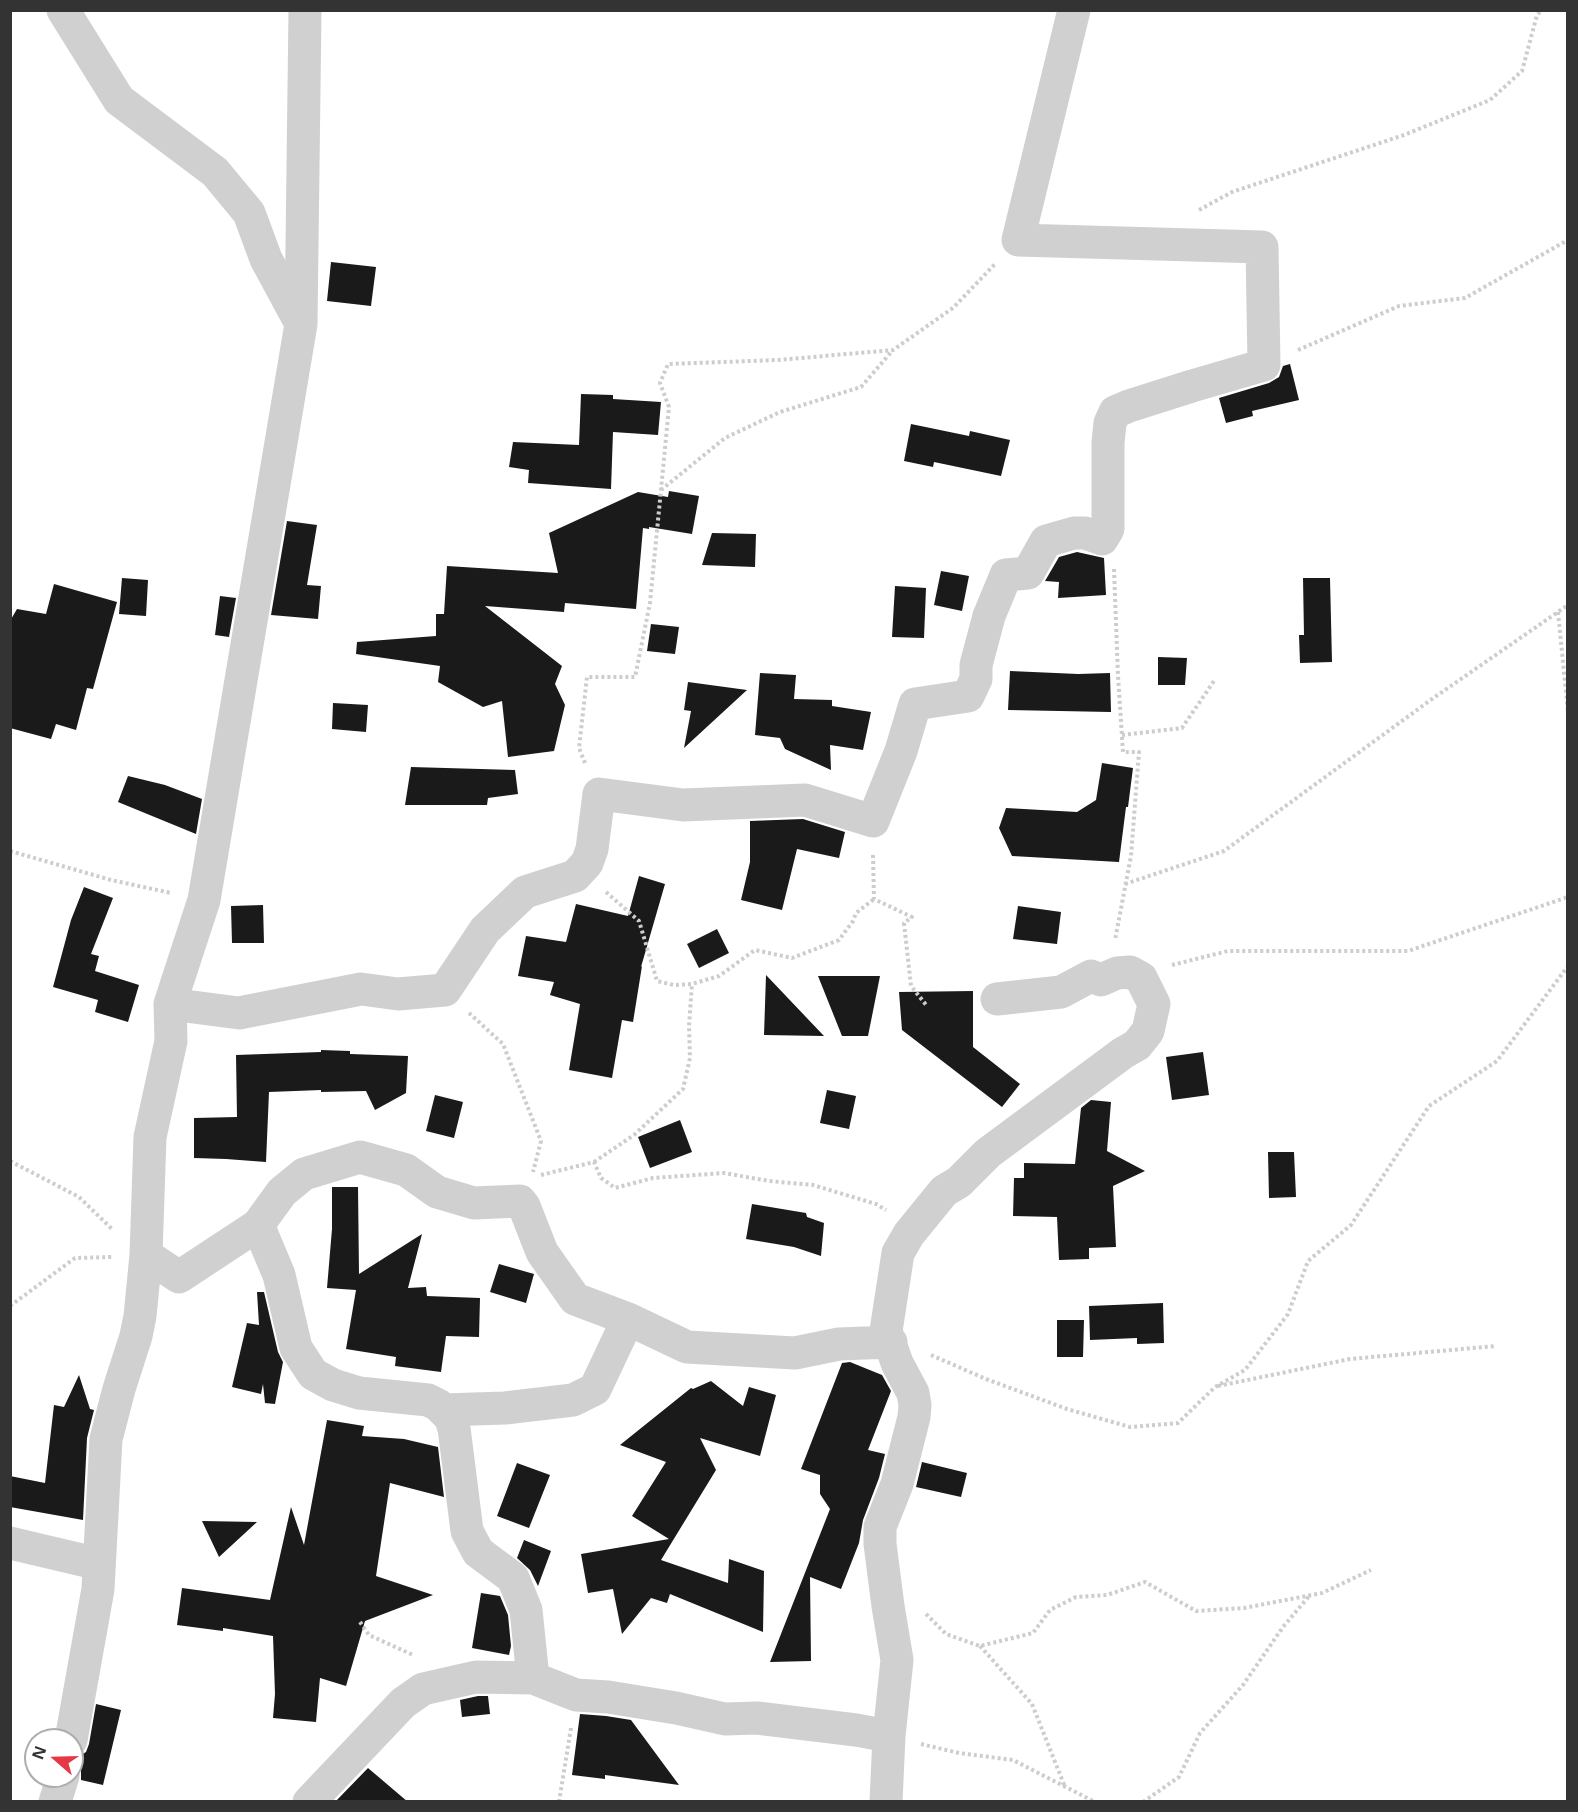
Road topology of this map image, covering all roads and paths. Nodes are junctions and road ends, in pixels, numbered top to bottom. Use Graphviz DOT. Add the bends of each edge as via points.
graph roads {
  1 [pos="63,10"];
  2 [pos="305,10"];
  3 [pos="1074,10"];
  4 [pos="1542,10"];
  5 [pos="1193,213"];
  6 [pos="1018,240"];
  7 [pos="1568,240"];
  8 [pos="301,324"];
  9 [pos="892,350"];
  10 [pos="1264,365"];
  11 [pos="660,491"];
  12 [pos="1102,538"];
  13 [pos="1568,605"];
  14 [pos="1558,611"];
  15 [pos="1214,681"];
  16 [pos="1568,712"];
  17 [pos="1122,735"];
  18 [pos="598,794"];
  19 [pos="873,821"];
  20 [pos="10,851"];
  21 [pos="581,870"];
  22 [pos="1125,884"];
  23 [pos="1568,897"];
  24 [pos="874,899"];
  25 [pos="204,900"];
  26 [pos="1568,966"];
  27 [pos="1137,974"];
  28 [pos="1101,980"];
  29 [pos="692,984"];
  30 [pos="445,990"];
  31 [pos="997,999"];
  32 [pos="170,1004"];
  33 [pos="927,1006"];
  34 [pos="10,1161"];
  35 [pos="594,1162"];
  36 [pos="258,1225"];
  37 [pos="916,1227"];
  38 [pos="146,1255"];
  39 [pos="10,1306"];
  40 [pos="628,1319"];
  41 [pos="891,1342"];
  42 [pos="1496,1346"];
  43 [pos="1215,1387"];
  44 [pos="443,1410"];
  45 [pos="10,1543"];
  46 [pos="99,1564"];
  47 [pos="1371,1570"];
  48 [pos="1310,1595"];
  49 [pos="888,1606"];
  50 [pos="360,1622"];
  51 [pos="980,1646"];
  52 [pos="533,1678"];
  53 [pos="458,1680"];
  54 [pos="576,1695"];
  55 [pos="73,1728"];
  56 [pos="889,1736"];
  57 [pos="1066,1788"];
  58 [pos="309,1802"];
  59 [pos="559,1802"];
  60 [pos="886,1802"];
  61 [pos="1095,1802"];
  62 [pos="1143,1802"];
  1 -- 8 [label="street" via="119,99 215,172 249,213 266,259"];
  2 -- 8 [label="street"];
  3 -- 6 [label="street"];
  4 -- 5 [label="path" via="1537,15 1522,71 1490,100 1404,135 1232,192"];
  6 -- 9 [label="path" via="953,308"];
  6 -- 10 [label="street" via="1262,247"];
  7 -- 10 [label="path" via="1465,298 1400,306"];
  8 -- 25 [label="street"];
  9 -- 11 [label="path" via="861,387 780,412 725,438"];
  9 -- 11 [label="path" via="668,364 660,383 669,407"];
  10 -- 12 [label="street" via="1115,412 1108,443 1109,522"];
  11 -- 18 [label="path" via="650,603 635,677 587,677 579,748"];
  12 -- 17 [label="path" via="1114,561"];
  12 -- 19 [label="street" via="1074,533 1046,541 1028,573 1006,575 989,616 969,696 915,704"];
  13 -- 14 [label="path"];
  14 -- 16 [label="path"];
  14 -- 22 [label="path" via="1224,851"];
  15 -- 17 [label="path" via="1182,728"];
  17 -- 22 [label="path" via="1123,752 1139,752 1131,856"];
  18 -- 19 [label="street" via="683,805 805,801"];
  18 -- 21 [label="street" via="592,849"];
  19 -- 24 [label="path"];
  20 -- 25 [label="path" via="111,880"];
  21 -- 29 [label="path" via="639,921 657,981"];
  21 -- 30 [label="street" via="575,876 525,892 485,930"];
  22 -- 28 [label="path" via="1112,951"];
  23 -- 27 [label="path" via="1408,951 1228,951"];
  24 -- 29 [label="path" via="856,913 838,940 792,958 755,950 718,976"];
  24 -- 33 [label="path" via="912,917 904,923 911,986"];
  25 -- 32 [label="street"];
  26 -- 43 [label="path" via="1497,1061 1429,1106 1351,1226 1308,1261 1288,1314 1245,1370"];
  27 -- 28 [label="street" via="1117,973"];
  27 -- 37 [label="street" via="1154,1004 1143,1039 988,1153 944,1191"];
  28 -- 31 [label="street" via="1090,976 1062,992"];
  29 -- 35 [label="path" via="690,1058 683,1089 634,1135"];
  30 -- 32 [label="street" via="398,994 361,988 239,1013"];
  30 -- 35 [label="path" via="503,1044 541,1141 531,1178"];
  32 -- 38 [label="street" via="171,1041 150,1137"];
  34 -- 38 [label="path" via="79,1197 135,1250"];
  35 -- 37 [label="path" via="601,1178 615,1188 653,1178 724,1173 813,1185 876,1204"];
  36 -- 38 [label="street" via="179,1277"];
  36 -- 40 [label="street" via="282,1191 304,1174 360,1157 406,1170 437,1192 474,1203 520,1201 542,1252 575,1299"];
  36 -- 44 [label="street" via="279,1275 296,1348 313,1374 359,1393 428,1400"];
  37 -- 41 [label="street" via="895,1264 886,1331"];
  38 -- 39 [label="path" via="75,1258"];
  38 -- 46 [label="street" via="136,1336 106,1439"];
  40 -- 41 [label="street" via="687,1347 795,1353 839,1344"];
  40 -- 44 [label="street" via="595,1389 573,1400"];
  41 -- 43 [label="path" via="1067,1409 1130,1427 1178,1423"];
  41 -- 49 [label="street" via="915,1405 897,1484 880,1527"];
  42 -- 43 [label="path" via="1350,1359"];
  44 -- 52 [label="street" via="454,1428 467,1531 478,1552 513,1578 526,1610"];
  45 -- 46 [label="street"];
  46 -- 55 [label="street"];
  47 -- 48 [label="path"];
  48 -- 51 [label="path" via="1244,1608 1196,1611 1145,1582 1107,1595 1076,1597 1050,1610 1033,1633"];
  48 -- 62 [label="path" via="1243,1685 1200,1733 1179,1777"];
  49 -- 51 [label="path" via="922,1610 946,1634"];
  49 -- 56 [label="street" via="897,1660"];
  50 -- 53 [label="path" via="369,1635"];
  51 -- 57 [label="path" via="1032,1704"];
  52 -- 53 [label="street"];
  52 -- 54 [label="street"];
  53 -- 58 [label="street" via="423,1689 403,1703"];
  54 -- 56 [label="street" via="608,1697 725,1719 757,1718"];
  54 -- 59 [label="path"];
  56 -- 57 [label="path" via="959,1754 1013,1760"];
  56 -- 60 [label="street"];
  57 -- 61 [label="path"];
}
